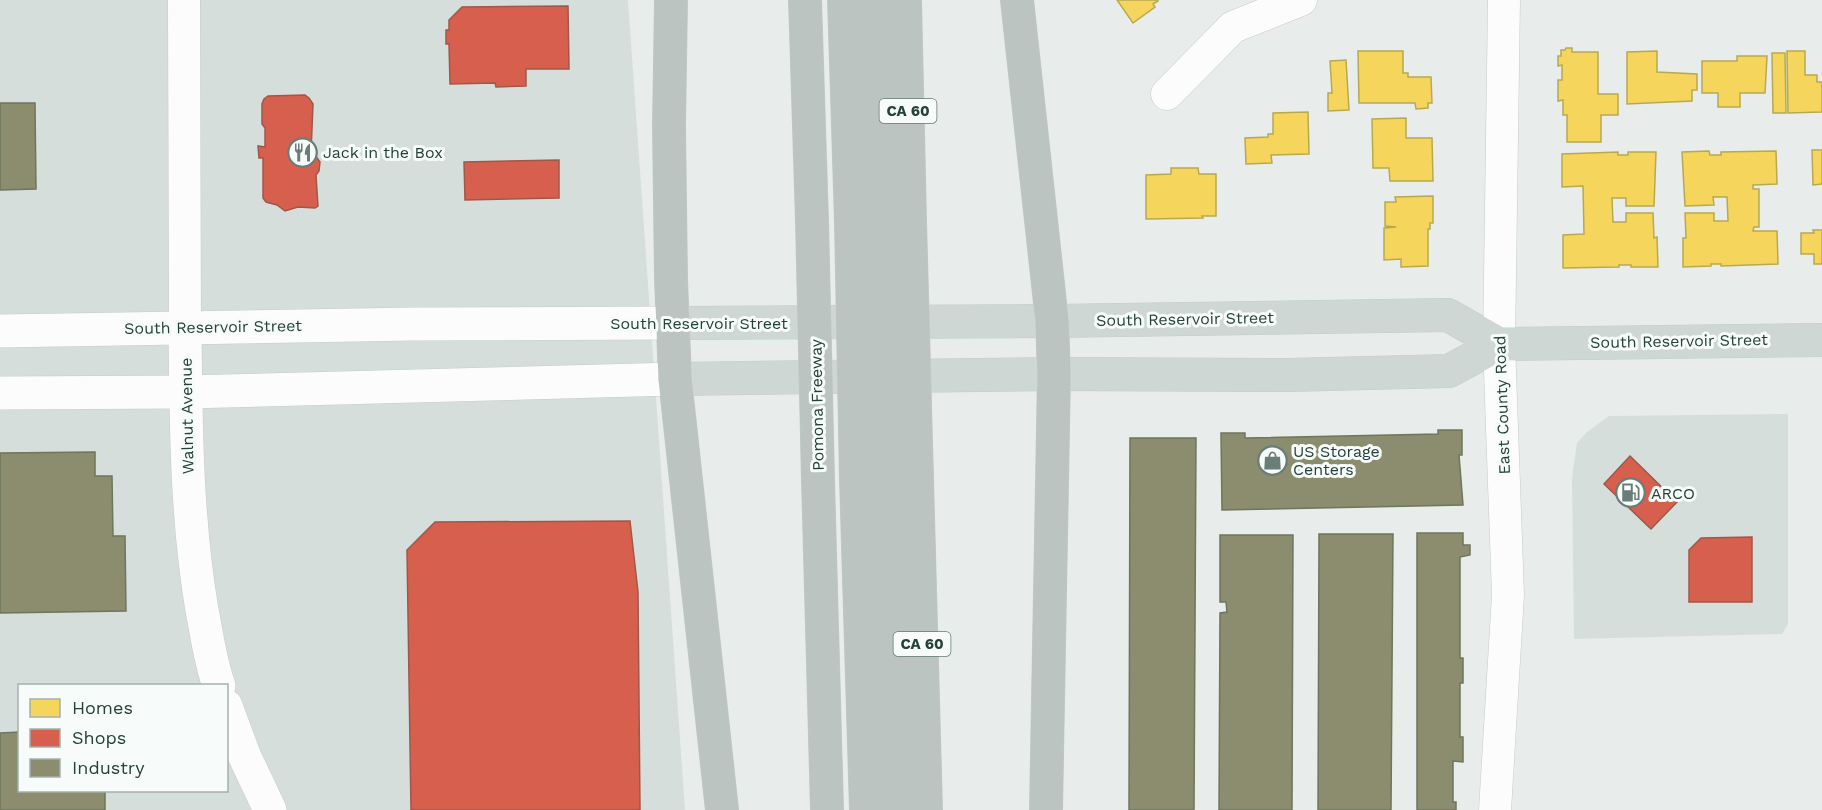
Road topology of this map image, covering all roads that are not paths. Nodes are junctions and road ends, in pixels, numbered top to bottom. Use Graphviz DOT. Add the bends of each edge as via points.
graph roads {
  1 [pos="184,0"];
  2 [pos="671,0"];
  3 [pos="805,0"];
  4 [pos="844,0"];
  5 [pos="876,0"];
  6 [pos="905,0"];
  7 [pos="1017,0"];
  8 [pos="1301,0"];
  9 [pos="1504,0"];
  10 [pos="1167,94"];
  11 [pos="881,221"];
  12 [pos="1052,321"];
  13 [pos="673,323"];
  14 [pos="185,327"];
  15 [pos="0,332"];
  16 [pos="1822,340"];
  17 [pos="1499,344"];
  18 [pos="1054,374"];
  19 [pos="675,379"];
  20 [pos="186,392"];
  21 [pos="0,393"];
  22 [pos="887,479"];
  23 [pos="218,684"];
  24 [pos="228,711"];
  25 [pos="270,810"];
  26 [pos="722,810"];
  27 [pos="827,810"];
  28 [pos="866,810"];
  29 [pos="899,810"];
  30 [pos="926,810"];
  31 [pos="1046,810"];
  32 [pos="1496,810"];
  1 -- 14 [label="street, Walnut Avenue"];
  2 -- 13 [label="highway"];
  3 -- 27 [label="highway, Pomona Freeway, bridge"];
  4 -- 11 [label="highway"];
  5 -- 11 [label="highway"];
  6 -- 11 [label="highway, CA 60"];
  7 -- 12 [label="highway"];
  8 -- 10 [label="street" via="1233,27"];
  9 -- 17 [label="street, East County Road"];
  11 -- 22 [label="highway, CA 60, bridge"];
  11 -- 22 [label="highway, bridge"];
  12 -- 13 [label="main road, South Reservoir Street"];
  12 -- 17 [label="main road, South Reservoir Street" via="1448,315"];
  12 -- 18 [label="highway"];
  13 -- 14 [label="main road, South Reservoir Street"];
  13 -- 19 [label="highway"];
  14 -- 15 [label="main road, South Reservoir Street"];
  14 -- 20 [label="main road, Walnut Avenue"];
  16 -- 17 [label="main road, South Reservoir Street"];
  17 -- 18 [label="main road, South Reservoir Street" via="1449,371"];
  17 -- 32 [label="street, East County Road" via="1508,595"];
  18 -- 19 [label="main road, South Reservoir Street"];
  18 -- 31 [label="highway"];
  19 -- 20 [label="main road, South Reservoir Street"];
  19 -- 26 [label="highway"];
  20 -- 21 [label="main road, South Reservoir Street"];
  20 -- 23 [label="main road, Walnut Avenue" via="189,515 212,667"];
  22 -- 28 [label="highway"];
  22 -- 29 [label="highway"];
  22 -- 30 [label="highway, CA 60"];
  24 -- 25 [label="main road"];
}
